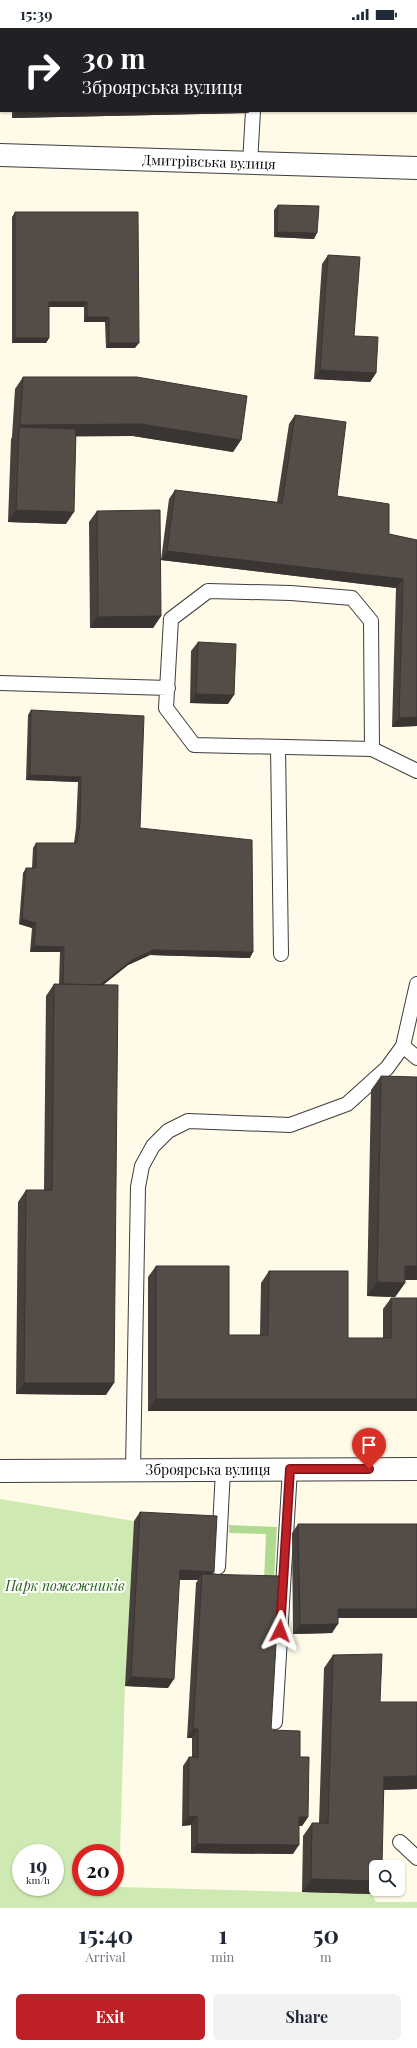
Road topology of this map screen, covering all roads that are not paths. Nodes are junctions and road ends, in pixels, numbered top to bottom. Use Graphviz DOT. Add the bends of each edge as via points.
graph roads {
  1 [pos="253,112"];
  2 [pos="0,155"];
  3 [pos="250,163"];
  4 [pos="417,168"];
  5 [pos="0,683"];
  6 [pos="168,688"];
  7 [pos="278,747"];
  8 [pos="372,749"];
  9 [pos="417,772"];
  10 [pos="281,954"];
  11 [pos="417,984"];
  12 [pos="403,1046"];
  13 [pos="417,1058"];
  14 [pos="290,1469"];
  15 [pos="417,1469"];
  16 [pos="0,1470"];
  17 [pos="133,1470"];
  18 [pos="223,1470"];
  19 [pos="218,1567"];
  20 [pos="275,1722"];
  21 [pos="400,1842"];
  22 [pos="417,1858"];
  1 -- 3 [label="lane"];
  2 -- 3 [label="street, Дмитрівська вулиця"];
  3 -- 4 [label="street, Дмитрівська вулиця"];
  5 -- 6 [label="lane"];
  6 -- 7 [label="lane" via="166,708 194,745"];
  6 -- 8 [label="lane" via="171,619 208,591 291,593 352,598 371,621"];
  7 -- 8 [label="lane"];
  7 -- 10 [label="lane"];
  8 -- 9 [label="lane"];
  11 -- 12 [label="lane"];
  12 -- 13 [label="lane"];
  12 -- 17 [label="lane" via="387,1068 347,1104 290,1125 188,1122 168,1131 153,1146 142,1166 138,1187"];
  14 -- 15 [label="street, Зброярська вулиця"];
  14 -- 18 [label="street, Зброярська вулиця"];
  14 -- 20 [label="lane"];
  16 -- 17 [label="street, Зброярська вулиця"];
  17 -- 18 [label="street, Зброярська вулиця"];
  18 -- 19 [label="lane"];
  21 -- 22 [label="lane"];
}
